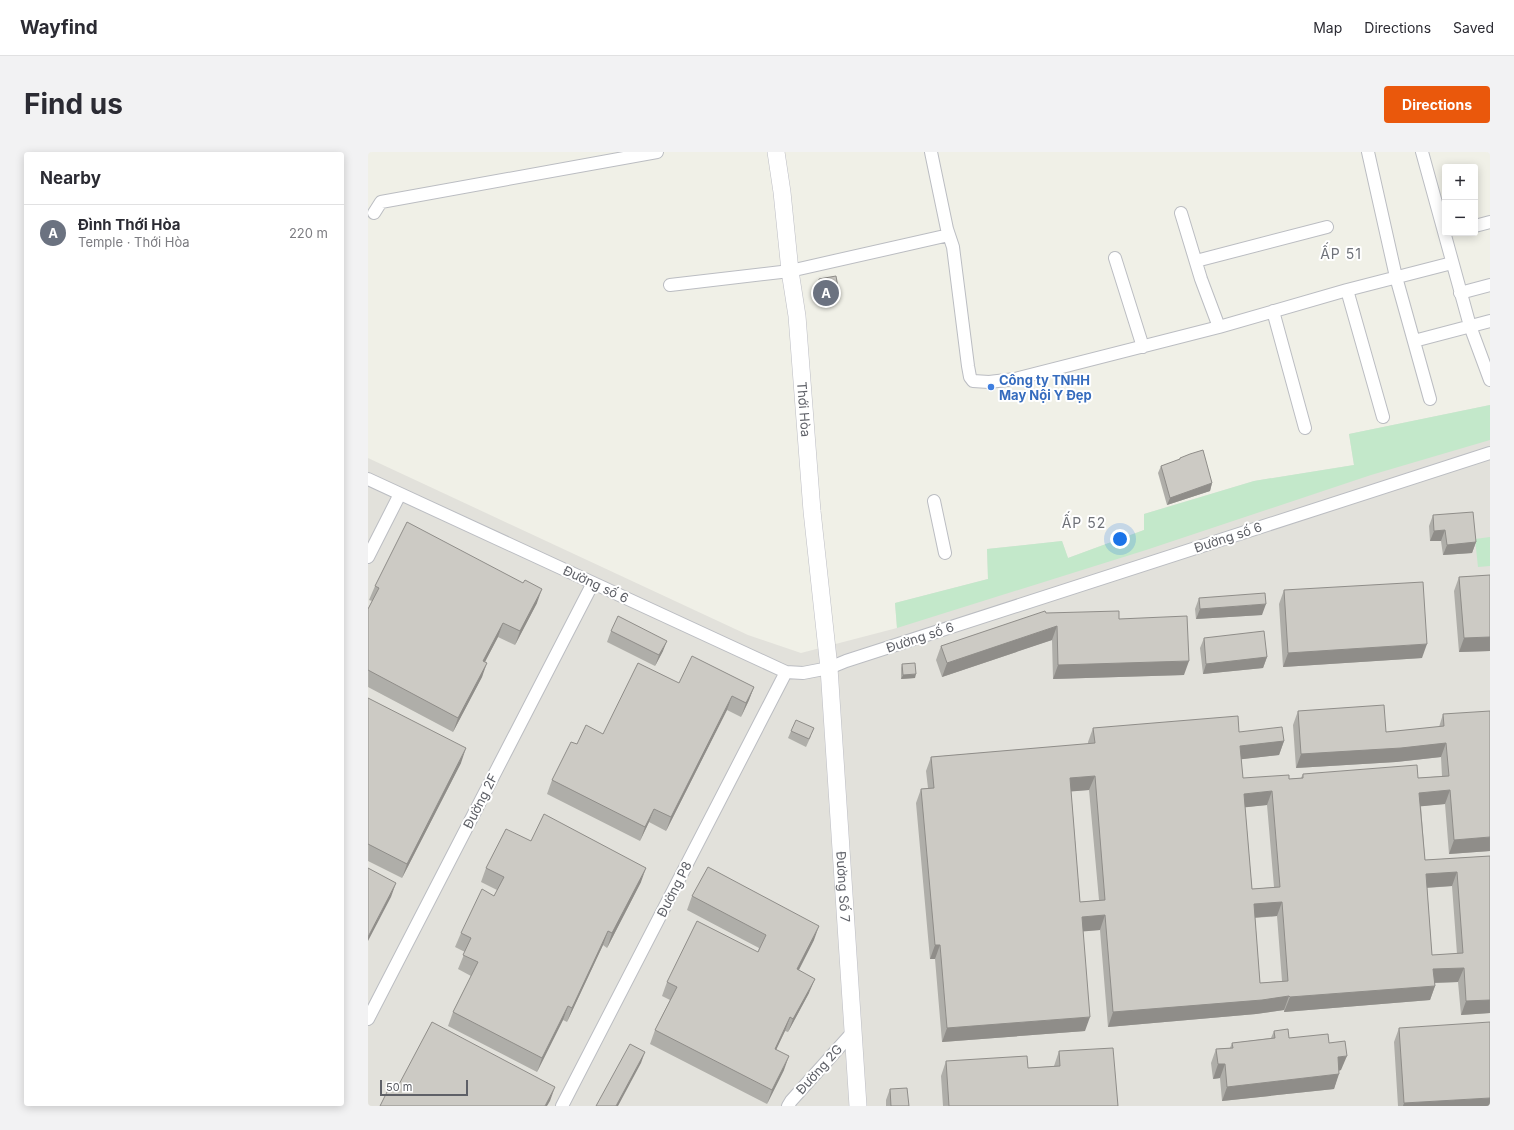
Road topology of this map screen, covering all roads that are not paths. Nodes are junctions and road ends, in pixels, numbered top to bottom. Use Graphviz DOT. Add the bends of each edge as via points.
graph roads {
  1 [pos="657,152"];
  2 [pos="776,152"];
  3 [pos="931,152"];
  4 [pos="1368,152"];
  5 [pos="1422,152"];
  6 [pos="374,213"];
  7 [pos="1181,213"];
  8 [pos="1442,220"];
  9 [pos="1490,222"];
  10 [pos="1478,225"];
  11 [pos="1327,227"];
  12 [pos="949,235"];
  13 [pos="1447,236"];
  14 [pos="1115,258"];
  15 [pos="1196,261"];
  16 [pos="1452,263"];
  17 [pos="790,271"];
  18 [pos="1396,277"];
  19 [pos="670,285"];
  20 [pos="1490,285"];
  21 [pos="1347,290"];
  22 [pos="1460,293"];
  23 [pos="1272,311"];
  24 [pos="1490,321"];
  25 [pos="1470,326"];
  26 [pos="1219,327"];
  27 [pos="1414,341"];
  28 [pos="1143,346"];
  29 [pos="1490,380"];
  30 [pos="1430,399"];
  31 [pos="1383,417"];
  32 [pos="1305,428"];
  33 [pos="1490,453"];
  34 [pos="368,479"];
  35 [pos="400,494"];
  36 [pos="934,501"];
  37 [pos="945,553"];
  38 [pos="368,557"];
  39 [pos="593,583"];
  40 [pos="829,668"];
  41 [pos="786,672"];
  42 [pos="368,1019"];
  43 [pos="852,1033"];
  44 [pos="562,1106"];
  45 [pos="788,1106"];
  46 [pos="858,1106"];
  1 -- 6 [label="street" via="381,202"];
  2 -- 17 [label="street, Thới Hòa"];
  3 -- 12 [label="street"];
  4 -- 18 [label="street"];
  5 -- 8 [label="street"];
  7 -- 15 [label="street"];
  9 -- 10 [label="street"];
  11 -- 15 [label="street"];
  12 -- 17 [label="street"];
  12 -- 28 [label="street" via="953,247 968,366 973,381 1015,379"];
  13 -- 16 [label="street"];
  14 -- 28 [label="street"];
  15 -- 26 [label="street"];
  16 -- 18 [label="street"];
  16 -- 22 [label="street"];
  17 -- 19 [label="street"];
  17 -- 40 [label="street, Thới Hòa" via="797,316 812,511"];
  18 -- 21 [label="street"];
  18 -- 27 [label="street"];
  20 -- 22 [label="street"];
  21 -- 23 [label="street"];
  21 -- 31 [label="street"];
  22 -- 25 [label="street"];
  23 -- 26 [label="street"];
  23 -- 32 [label="street"];
  24 -- 25 [label="street"];
  25 -- 27 [label="street"];
  25 -- 29 [label="street"];
  26 -- 28 [label="street"];
  27 -- 30 [label="street"];
  33 -- 40 [label="street, Đường số 6"];
  34 -- 35 [label="street, Đường số 6"];
  35 -- 38 [label="street"];
  35 -- 39 [label="street, Đường số 6"];
  36 -- 37 [label="street"];
  39 -- 41 [label="street, Đường số 6"];
  39 -- 42 [label="street, Đường 2F"];
  40 -- 41 [label="street, Đường số 6" via="803,673"];
  40 -- 43 [label="street, Đường Số 7"];
  41 -- 44 [label="street, Đường P8"];
  43 -- 45 [label="street, Đường 2G"];
  43 -- 46 [label="street, Đường Số 7"];
}
